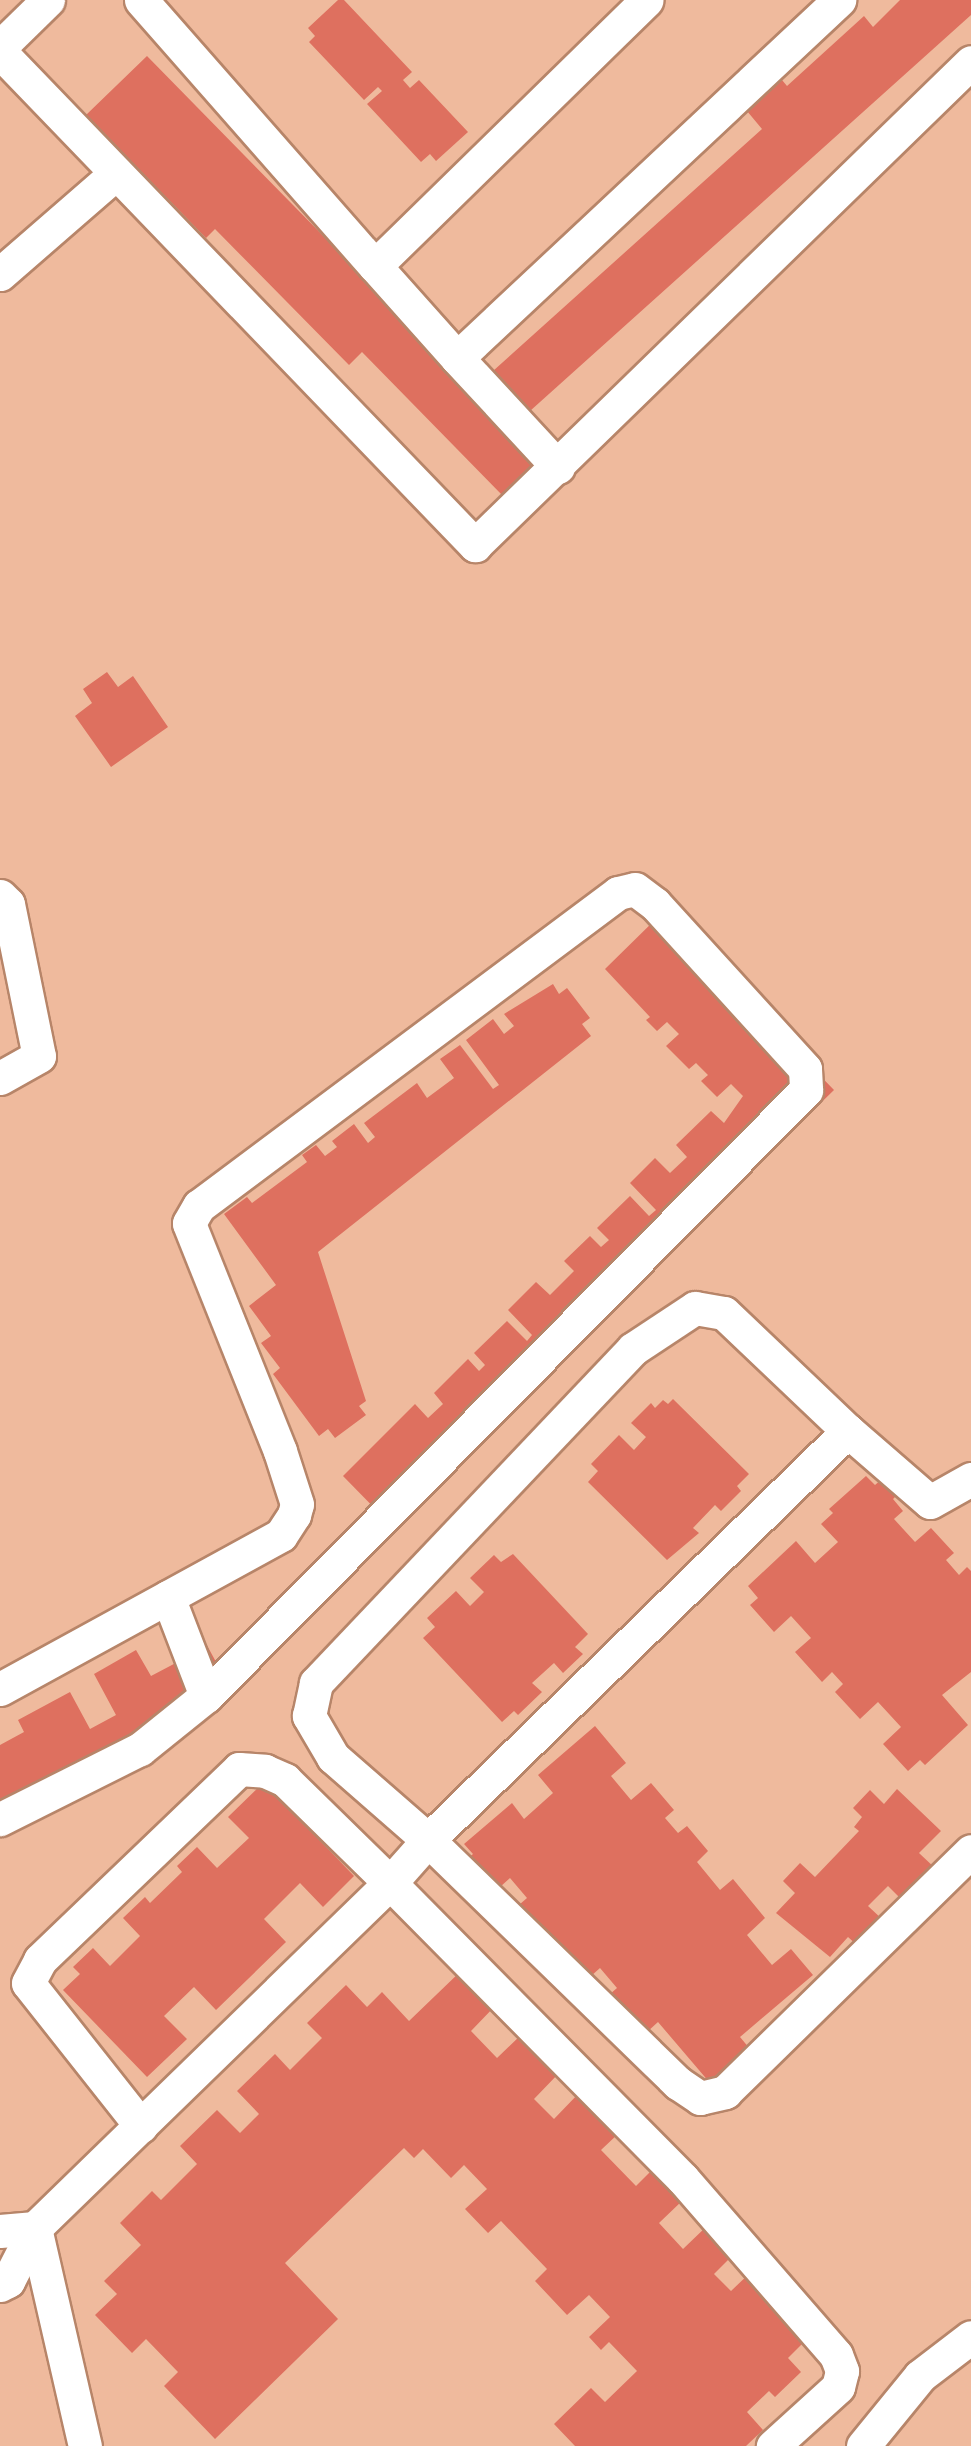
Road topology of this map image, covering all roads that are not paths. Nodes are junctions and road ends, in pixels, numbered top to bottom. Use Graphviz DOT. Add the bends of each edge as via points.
graph roads {
  1 [pos="48,0"];
  2 [pos="141,0"];
  3 [pos="647,0"];
  4 [pos="839,0"];
  5 [pos="0,47"];
  6 [pos="0,52"];
  7 [pos="971,62"];
  8 [pos="116,172"];
  9 [pos="375,266"];
  10 [pos="0,274"];
  11 [pos="457,358"];
  12 [pos="558,467"];
  13 [pos="0,896"];
  14 [pos="0,1078"];
  15 [pos="848,1431"];
  16 [pos="971,1479"];
  17 [pos="168,1597"];
  18 [pos="0,1689"];
  19 [pos="206,1696"];
  20 [pos="0,1819"];
  21 [pos="428,1840"];
  22 [pos="971,1851"];
  23 [pos="390,1883"];
  24 [pos="141,2126"];
  25 [pos="35,2228"];
  26 [pos="0,2231"];
  27 [pos="0,2285"];
  28 [pos="971,2337"];
  29 [pos="85,2446"];
  30 [pos="773,2446"];
  31 [pos="863,2446"];
  1 -- 5 [label="street"];
  2 -- 9 [label="street"];
  3 -- 9 [label="street"];
  4 -- 11 [label="street"];
  6 -- 8 [label="street"];
  7 -- 12 [label="street"];
  8 -- 10 [label="street"];
  8 -- 12 [label="street" via="475,545"];
  9 -- 11 [label="street"];
  11 -- 12 [label="street"];
  13 -- 14 [label="street" via="8,904 39,1056"];
  15 -- 16 [label="street" via="930,1502"];
  15 -- 21 [label="street"];
  15 -- 21 [label="street" via="724,1313 696,1308 633,1349 316,1683 309,1716 333,1757"];
  17 -- 18 [label="street"];
  17 -- 19 [label="street"];
  17 -- 19 [label="street" via="281,1535 297,1504 189,1222 199,1206 618,893 635,890 655,904 805,1069 806,1090"];
  19 -- 20 [label="street" via="140,1749"];
  21 -- 22 [label="street" via="670,2075 700,2098 725,2092"];
  21 -- 23 [label="street"];
  23 -- 24 [label="street"];
  23 -- 24 [label="street" via="285,1780 265,1771 238,1769 40,1960 27,1983"];
  23 -- 30 [label="street" via="683,2179 836,2355 842,2371 838,2386"];
  24 -- 25 [label="street"];
  25 -- 26 [label="street"];
  25 -- 27 [label="street" via="8,2281"];
  25 -- 29 [label="street"];
  28 -- 31 [label="street" via="920,2376"];
}
